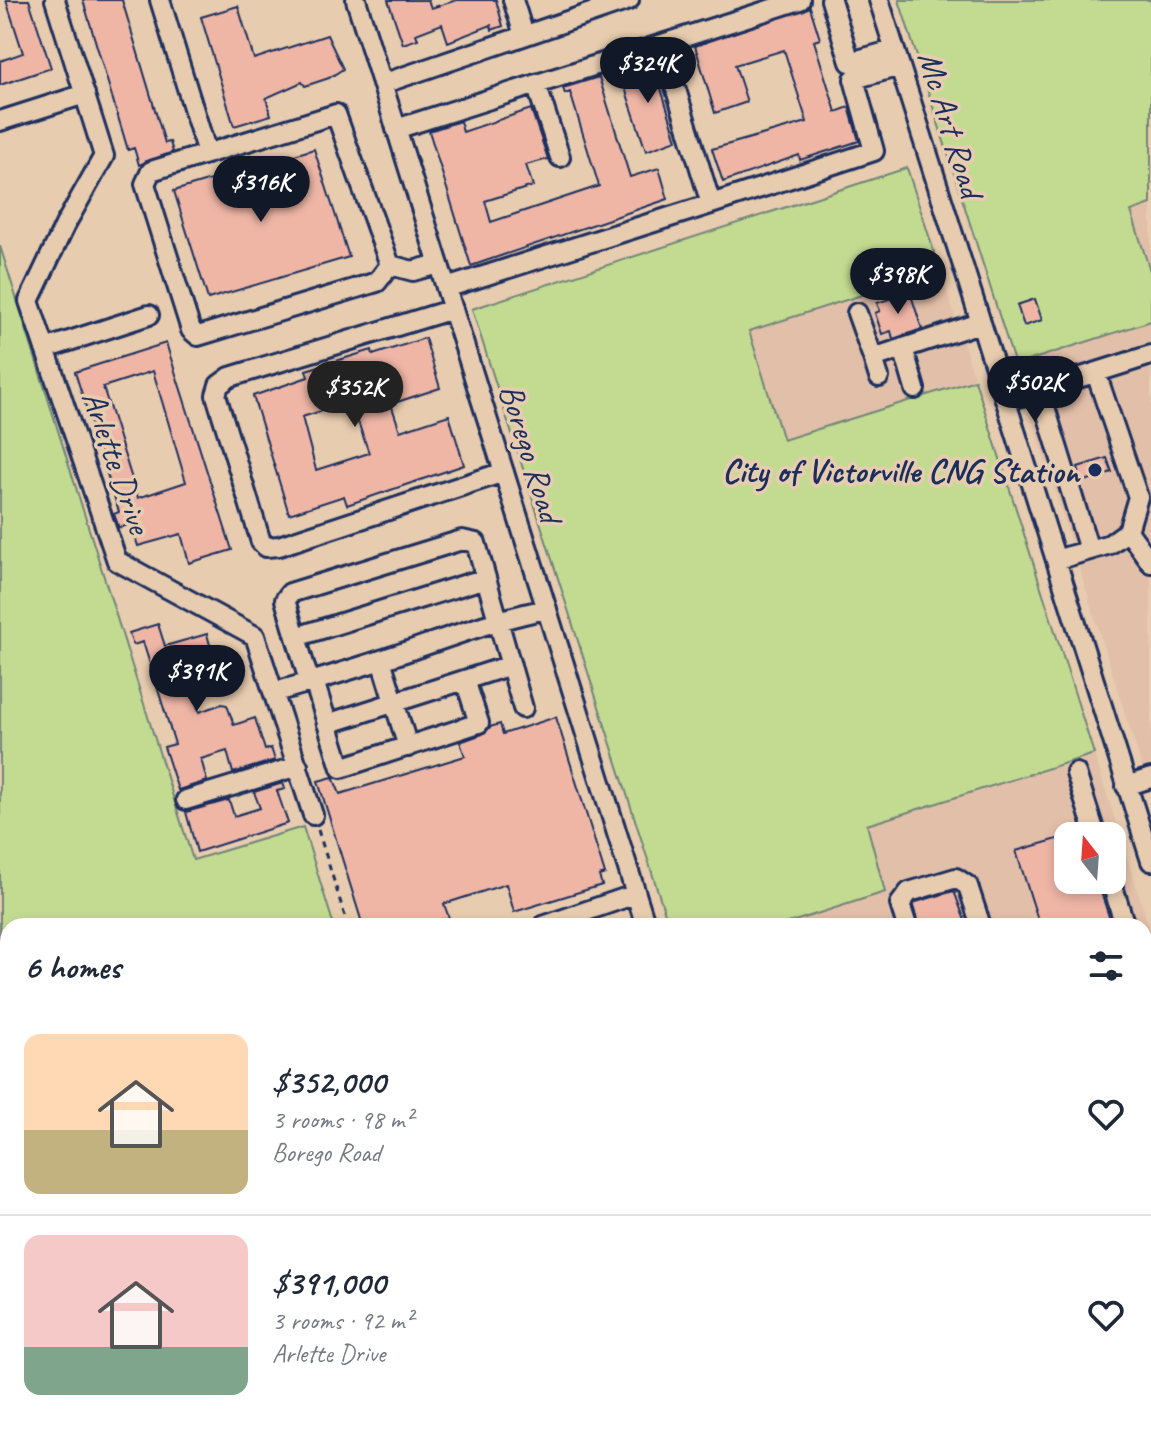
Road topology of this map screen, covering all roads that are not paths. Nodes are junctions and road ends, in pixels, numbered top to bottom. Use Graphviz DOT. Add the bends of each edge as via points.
graph roads {
  1 [pos="55,0"];
  2 [pos="160,0"];
  3 [pos="356,0"];
  4 [pos="513,0"];
  5 [pos="629,0"];
  6 [pos="800,0"];
  7 [pos="831,0"];
  8 [pos="879,0"];
  9 [pos="524,35"];
  10 [pos="662,44"];
  11 [pos="897,58"];
  12 [pos="382,84"];
  13 [pos="536,84"];
  14 [pos="85,94"];
  15 [pos="0,121"];
  16 [pos="396,129"];
  17 [pos="207,153"];
  18 [pos="560,157"];
  19 [pos="711,204"];
  20 [pos="438,264"];
  21 [pos="390,265"];
  22 [pos="446,288"];
  23 [pos="453,309"];
  24 [pos="857,313"];
  25 [pos="149,315"];
  26 [pos="980,323"];
  27 [pos="903,348"];
  28 [pos="45,349"];
  29 [pos="1148,356"];
  30 [pos="873,358"];
  31 [pos="1096,373"];
  32 [pos="1151,376"];
  33 [pos="879,377"];
  34 [pos="915,389"];
  35 [pos="1040,391"];
  36 [pos="1006,401"];
  37 [pos="1151,471"];
  38 [pos="504,472"];
  39 [pos="1132,478"];
  40 [pos="1128,531"];
  41 [pos="1089,550"];
  42 [pos="1056,560"];
  43 [pos="1151,563"];
  44 [pos="486,578"];
  45 [pos="547,609"];
  46 [pos="499,622"];
  47 [pos="296,637"];
  48 [pos="381,660"];
  49 [pos="511,665"];
  50 [pos="465,680"];
  51 [pos="314,681"];
  52 [pos="275,692"];
  53 [pos="394,703"];
  54 [pos="523,708"];
  55 [pos="327,724"];
  56 [pos="408,747"];
  57 [pos="298,766"];
  58 [pos="1076,773"];
  59 [pos="1151,778"];
  60 [pos="1126,786"];
  61 [pos="186,800"];
  62 [pos="313,815"];
  63 [pos="1092,822"];
  64 [pos="1151,859"];
  65 [pos="636,894"];
  66 [pos="1115,894"];
  67 [pos="591,918"];
  68 [pos="644,918"];
  69 [pos="904,918"];
  70 [pos="978,918"];
  71 [pos="1123,918"];
  1 -- 14 [label="street, Arlette Drive"];
  2 -- 17 [label="street"];
  3 -- 12 [label="street, Borego Road"];
  4 -- 9 [label="street"];
  5 -- 9 [label="street"];
  6 -- 10 [label="street"];
  7 -- 11 [label="street" via="850,62"];
  8 -- 11 [label="street, Mc Art Road"];
  9 -- 12 [label="street"];
  10 -- 13 [label="street"];
  10 -- 19 [label="street"];
  11 -- 19 [label="street" via="854,79 874,151"];
  11 -- 26 [label="street, Mc Art Road"];
  12 -- 16 [label="street, Borego Road"];
  13 -- 16 [label="street"];
  13 -- 18 [label="street"];
  14 -- 15 [label="street"];
  14 -- 28 [label="street, Arlette Drive" via="104,156 29,301"];
  16 -- 20 [label="street, Borego Road"];
  17 -- 21 [label="street" via="336,114"];
  17 -- 21 [label="street" via="151,171 145,184 191,330 198,336 377,282"];
  19 -- 22 [label="street"];
  20 -- 21 [label="street" via="413,271"];
  20 -- 22 [label="street, Borego Road"];
  22 -- 23 [label="street, Borego Road"];
  23 -- 38 [label="street, Borego Road"];
  23 -- 38 [label="street" via="219,385 216,395 257,527 266,547 279,546"];
  24 -- 30 [label="street"];
  25 -- 28 [label="street"];
  26 -- 27 [label="street"];
  26 -- 36 [label="street, Mc Art Road"];
  27 -- 30 [label="street"];
  27 -- 34 [label="street"];
  28 -- 52 [label="street, Arlette Drive" via="117,561 255,636"];
  29 -- 31 [label="street"];
  29 -- 32 [label="street"];
  30 -- 33 [label="street"];
  31 -- 35 [label="street"];
  31 -- 39 [label="street"];
  35 -- 36 [label="street"];
  35 -- 41 [label="street"];
  36 -- 42 [label="street, Mc Art Road"];
  37 -- 39 [label="street"];
  38 -- 45 [label="street, Borego Road"];
  39 -- 40 [label="street" via="1138,497"];
  40 -- 41 [label="street"];
  40 -- 43 [label="street"];
  41 -- 42 [label="street"];
  42 -- 60 [label="street, Mc Art Road"];
  44 -- 46 [label="street"];
  44 -- 47 [label="street"];
  44 -- 47 [label="street" via="476,543 462,540 290,593 285,600"];
  45 -- 46 [label="street"];
  45 -- 65 [label="street, Borego Road"];
  46 -- 48 [label="street"];
  46 -- 49 [label="street"];
  47 -- 51 [label="street"];
  48 -- 51 [label="street"];
  48 -- 53 [label="street"];
  49 -- 50 [label="street"];
  49 -- 54 [label="street"];
  50 -- 53 [label="street"];
  50 -- 56 [label="street" via="479,723"];
  51 -- 52 [label="street"];
  51 -- 55 [label="street"];
  52 -- 57 [label="street, Arlette Drive"];
  53 -- 55 [label="street"];
  53 -- 56 [label="street"];
  55 -- 56 [label="street" via="341,768"];
  57 -- 61 [label="street"];
  57 -- 62 [label="street, Arlette Drive"];
  58 -- 63 [label="street"];
  59 -- 60 [label="street"];
  60 -- 64 [label="street, Mc Art Road"];
  65 -- 67 [label="street"];
  65 -- 68 [label="street, Borego Road"];
  66 -- 71 [label="street"];
  69 -- 70 [label="street" via="900,904 909,892 956,878 968,886"];
}
